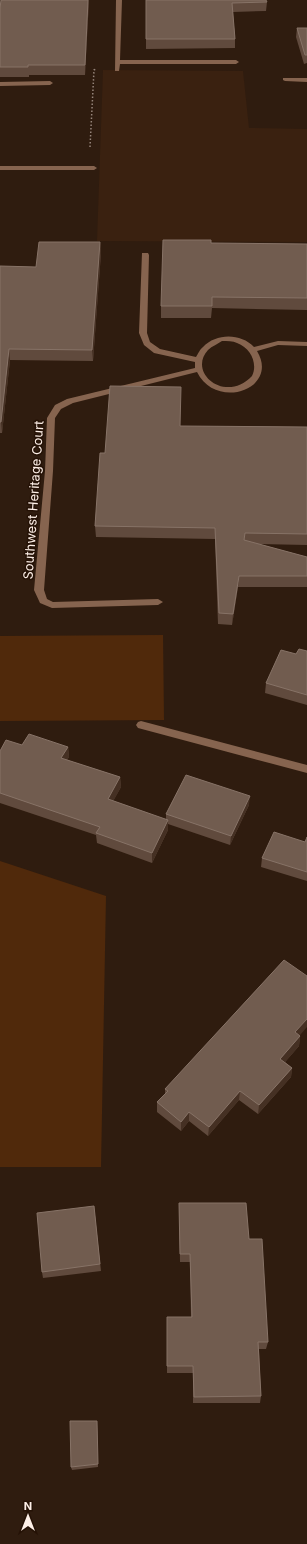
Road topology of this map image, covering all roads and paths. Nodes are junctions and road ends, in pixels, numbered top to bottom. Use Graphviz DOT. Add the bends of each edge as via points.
graph roads {
  1 [pos="119,0"];
  2 [pos="117,62"];
  3 [pos="236,62"];
  4 [pos="117,70"];
  5 [pos="285,80"];
  6 [pos="307,80"];
  7 [pos="50,83"];
  8 [pos="0,84"];
  9 [pos="0,168"];
  10 [pos="92,168"];
  11 [pos="144,255"];
  12 [pos="307,344"];
  13 [pos="253,350"];
  14 [pos="198,360"];
  15 [pos="199,369"];
  16 [pos="158,602"];
  17 [pos="141,725"];
  18 [pos="307,769"];
  1 -- 2 [label="street"];
  2 -- 3 [label="street"];
  2 -- 4 [label="street"];
  2 -- 10 [label="path" via="94,70 90,147 79,156"];
  5 -- 6 [label="street"];
  7 -- 8 [label="street"];
  9 -- 10 [label="street"];
  11 -- 14 [label="street" via="143,333 147,343 157,351"];
  12 -- 13 [label="street" via="278,343"];
  13 -- 14 [label="street" via="243,342 220,339 202,350"];
  13 -- 15 [label="street" via="258,360 258,371 253,381 243,388 232,391 220,390 203,378"];
  14 -- 15 [label="street"];
  15 -- 16 [label="street, Southwest Heritage Court" via="70,401 58,407 51,418 39,590 42,601 52,605"];
  17 -- 18 [label="street"];
}
